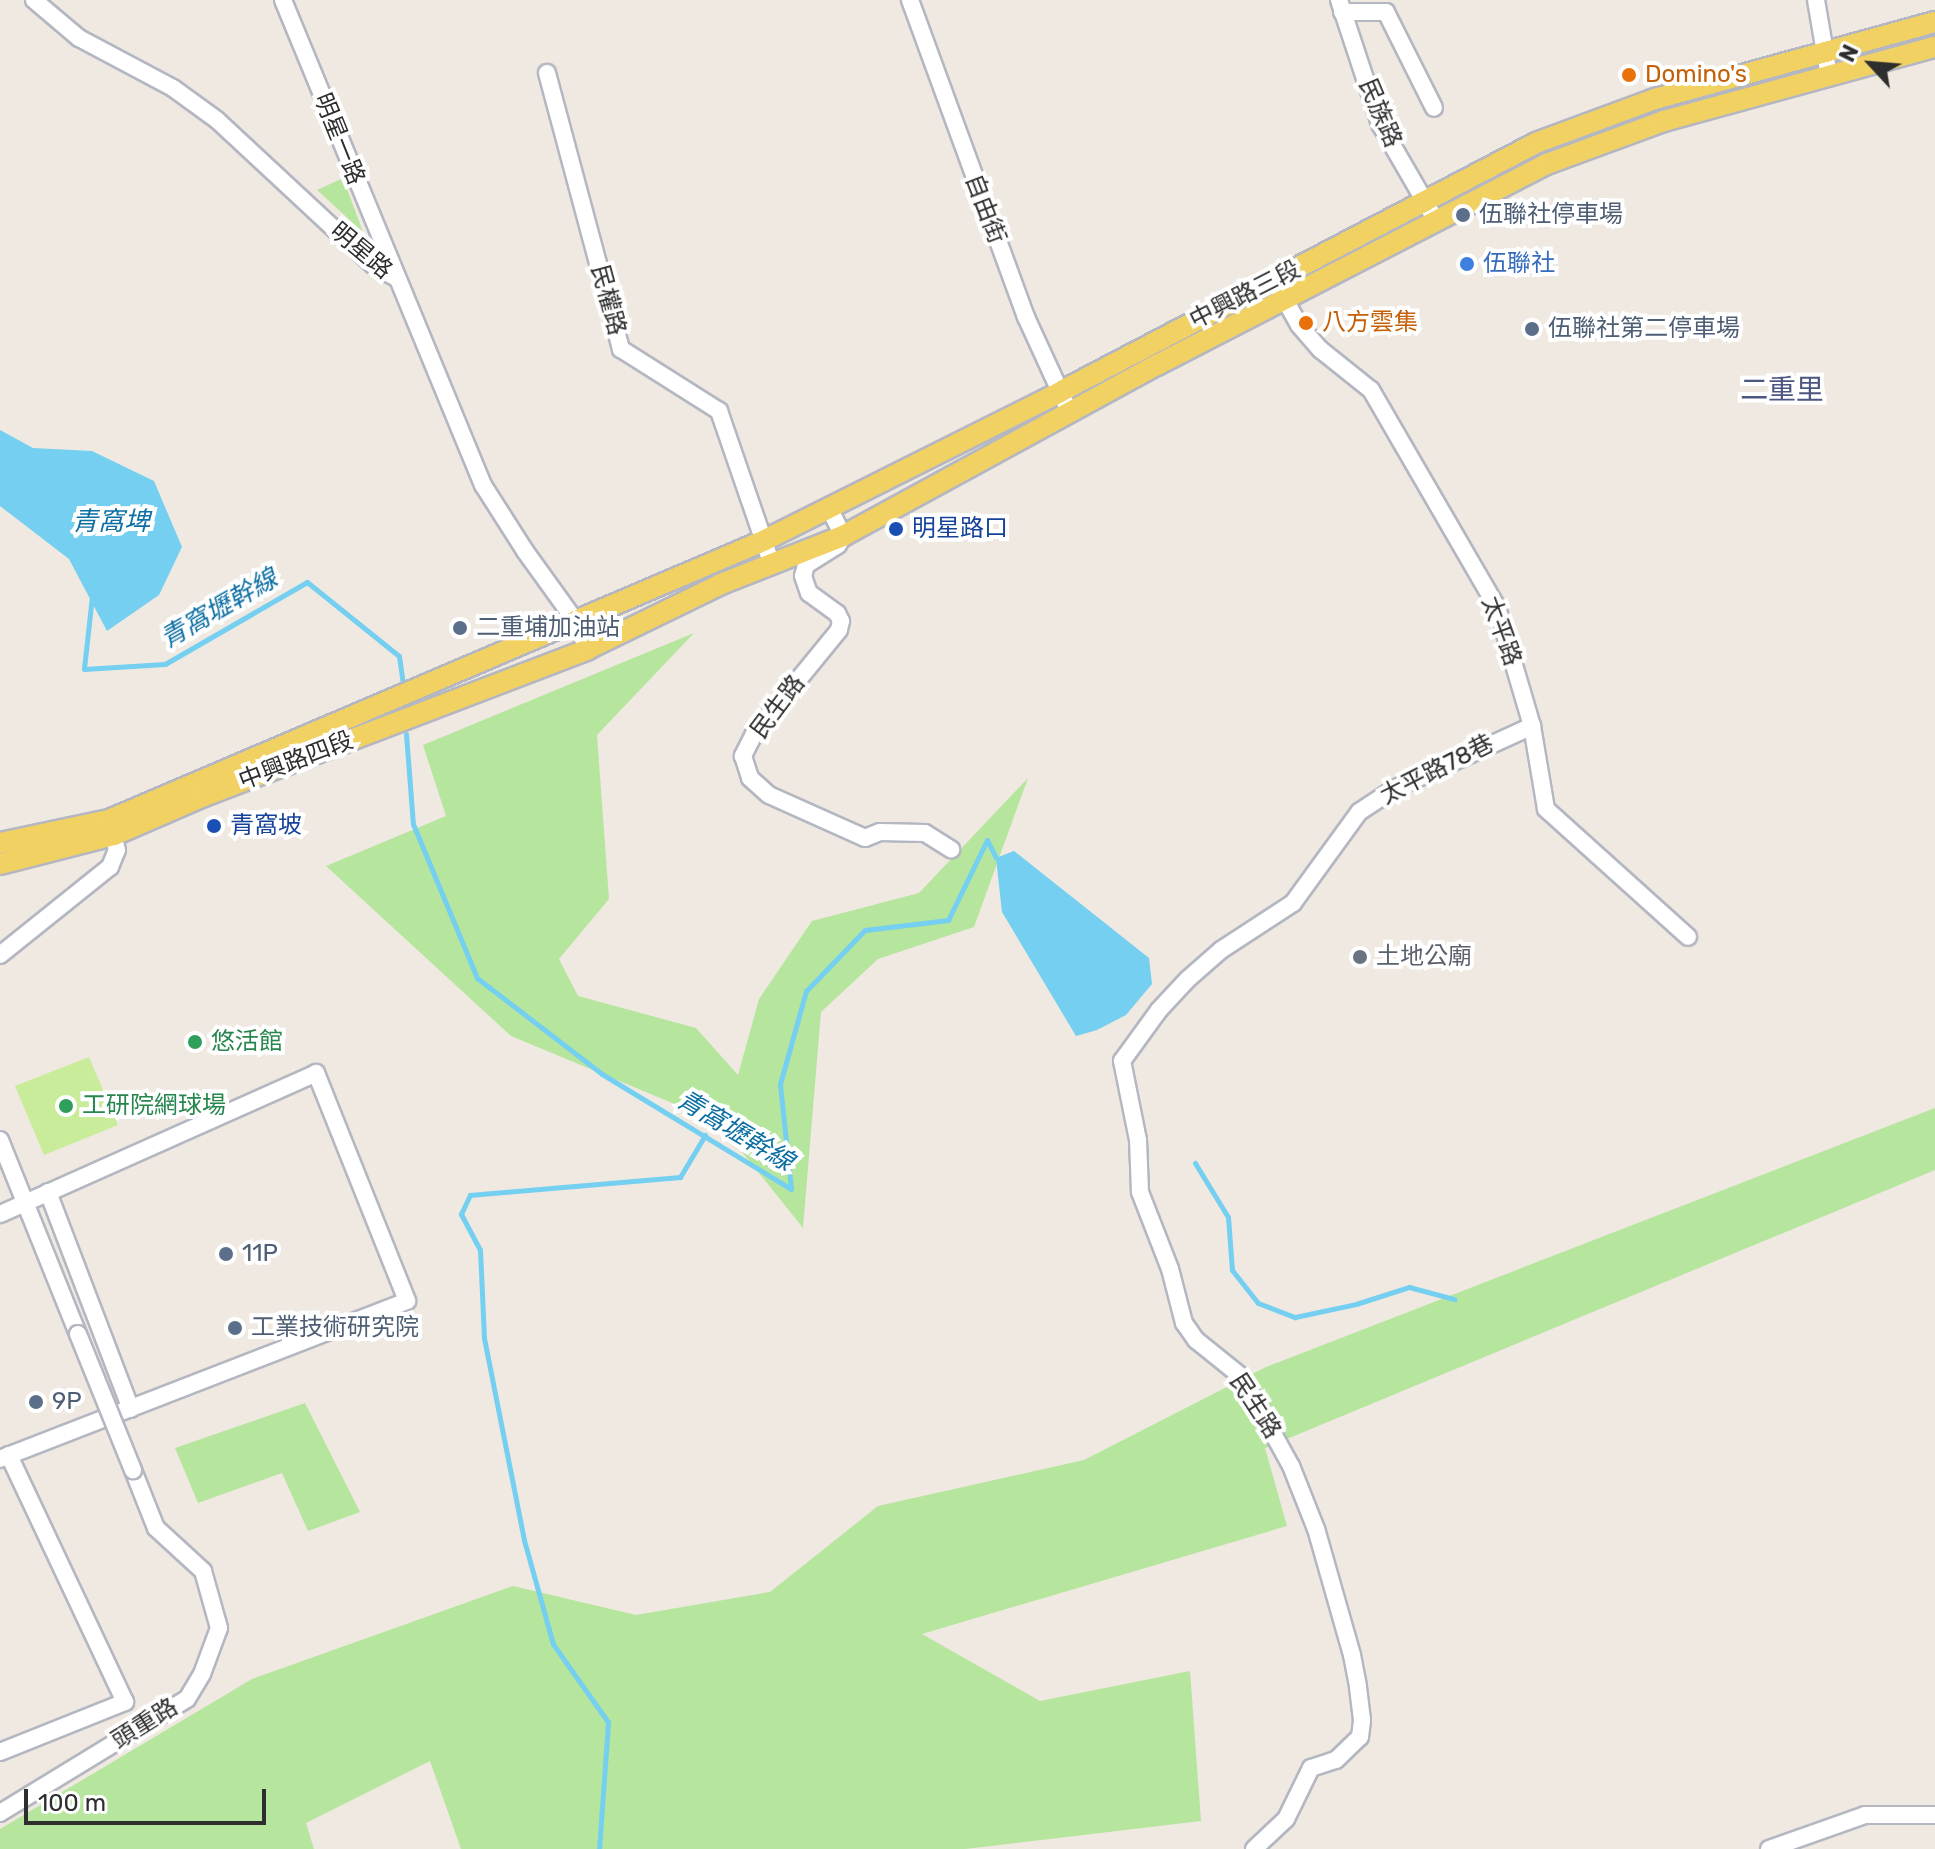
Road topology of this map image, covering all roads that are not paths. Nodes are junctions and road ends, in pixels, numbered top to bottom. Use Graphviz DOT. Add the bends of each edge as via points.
graph roads {
  1 [pos="34,0"];
  2 [pos="283,0"];
  3 [pos="910,0"];
  4 [pos="1816,0"];
  5 [pos="1340,6"];
  6 [pos="1935,22"];
  7 [pos="1935,47"];
  8 [pos="1824,52"];
  9 [pos="547,73"];
  10 [pos="1829,76"];
  11 [pos="1434,108"];
  12 [pos="1423,199"];
  13 [pos="1435,219"];
  14 [pos="396,278"];
  15 [pos="1274,281"];
  16 [pos="1285,301"];
  17 [pos="1060,392"];
  18 [pos="1070,413"];
  19 [pos="830,510"];
  20 [pos="843,536"];
  21 [pos="763,541"];
  22 [pos="772,565"];
  23 [pos="574,619"];
  24 [pos="588,649"];
  25 [pos="1532,726"];
  26 [pos="112,827"];
  27 [pos="0,843"];
  28 [pos="951,849"];
  29 [pos="0,864"];
  30 [pos="1688,937"];
  31 [pos="0,955"];
  32 [pos="1122,1061"];
  33 [pos="0,1140"];
  34 [pos="48,1192"];
  35 [pos="27,1202"];
  36 [pos="0,1214"];
  37 [pos="131,1409"];
  38 [pos="5,1457"];
  39 [pos="0,1752"];
  40 [pos="0,1813"];
  41 [pos="1935,1815"];
  42 [pos="1254,1849"];
  43 [pos="1769,1849"];
  1 -- 14 [label="street, 明星路" via="79,38 173,88 217,120 373,265"];
  2 -- 14 [label="street, 明星一路"];
  3 -- 17 [label="street, 自由街" via="1026,317"];
  4 -- 8 [label="street"];
  5 -- 11 [label="street" via="1386,12"];
  5 -- 12 [label="street, 民族路" via="1380,124"];
  6 -- 8 [label="main road, 中興路三段"];
  7 -- 10 [label="main road, 中興路三段"];
  8 -- 10 [label="street"];
  8 -- 12 [label="main road, 中興路三段" via="1655,99 1536,143"];
  9 -- 21 [label="street, 民權路" via="621,349 719,411"];
  10 -- 13 [label="main road, 中興路三段" via="1649,126 1547,164"];
  12 -- 13 [label="street, 民族路"];
  12 -- 15 [label="main road, 中興路三段"];
  13 -- 16 [label="main road, 中興路三段"];
  14 -- 23 [label="street, 明星路" via="483,485"];
  15 -- 16 [label="street, 太平路"];
  15 -- 17 [label="main road, 中興路三段"];
  16 -- 18 [label="main road, 中興路三段"];
  16 -- 25 [label="street, 太平路" via="1321,350 1371,390 1387,413 1497,607"];
  17 -- 18 [label="street, 自由街"];
  17 -- 19 [label="main road, 中興路三段"];
  18 -- 20 [label="main road, 中興路三段"];
  19 -- 20 [label="street"];
  19 -- 21 [label="main road, 中興路三段"];
  20 -- 22 [label="main road, 中興路三段"];
  20 -- 28 [label="street, 民生路" via="806,565 803,576 809,593 837,613 839,630 754,734 743,756 750,778 769,795 865,838 880,832 925,833"];
  21 -- 22 [label="street, 民權路"];
  21 -- 23 [label="main road, 中興路三段"];
  22 -- 24 [label="main road, 中興路三段"];
  23 -- 24 [label="street, 明星路"];
  23 -- 26 [label="main road, 中興路四段"];
  24 -- 26 [label="main road, 中興路四段"];
  25 -- 30 [label="street, 太平路" via="1546,809"];
  25 -- 32 [label="street, 太平路78巷" via="1394,789 1359,812 1293,903 1233,941 1188,979"];
  26 -- 27 [label="main road, 中興路四段"];
  26 -- 29 [label="main road, 中興路四段"];
  26 -- 31 [label="street" via="117,850 110,867"];
  32 -- 42 [label="street, 民生路" via="1138,1140 1140,1192 1184,1323 1196,1340 1242,1377 1291,1466 1316,1529 1352,1655 1360,1737 1350,1751 1311,1768 1286,1819"];
  33 -- 35 [label="street, 頭重路"];
  34 -- 35 [label="street"];
  34 -- 37 [label="street"];
  34 -- 37 [label="street" via="316,1073 407,1301"];
  35 -- 36 [label="street"];
  35 -- 40 [label="street, 頭重路, bridge" via="156,1528 203,1571 219,1628 187,1699"];
  37 -- 38 [label="street"];
  38 -- 39 [label="street" via="125,1702"];
  41 -- 43 [label="street" via="1865,1815"];
}
